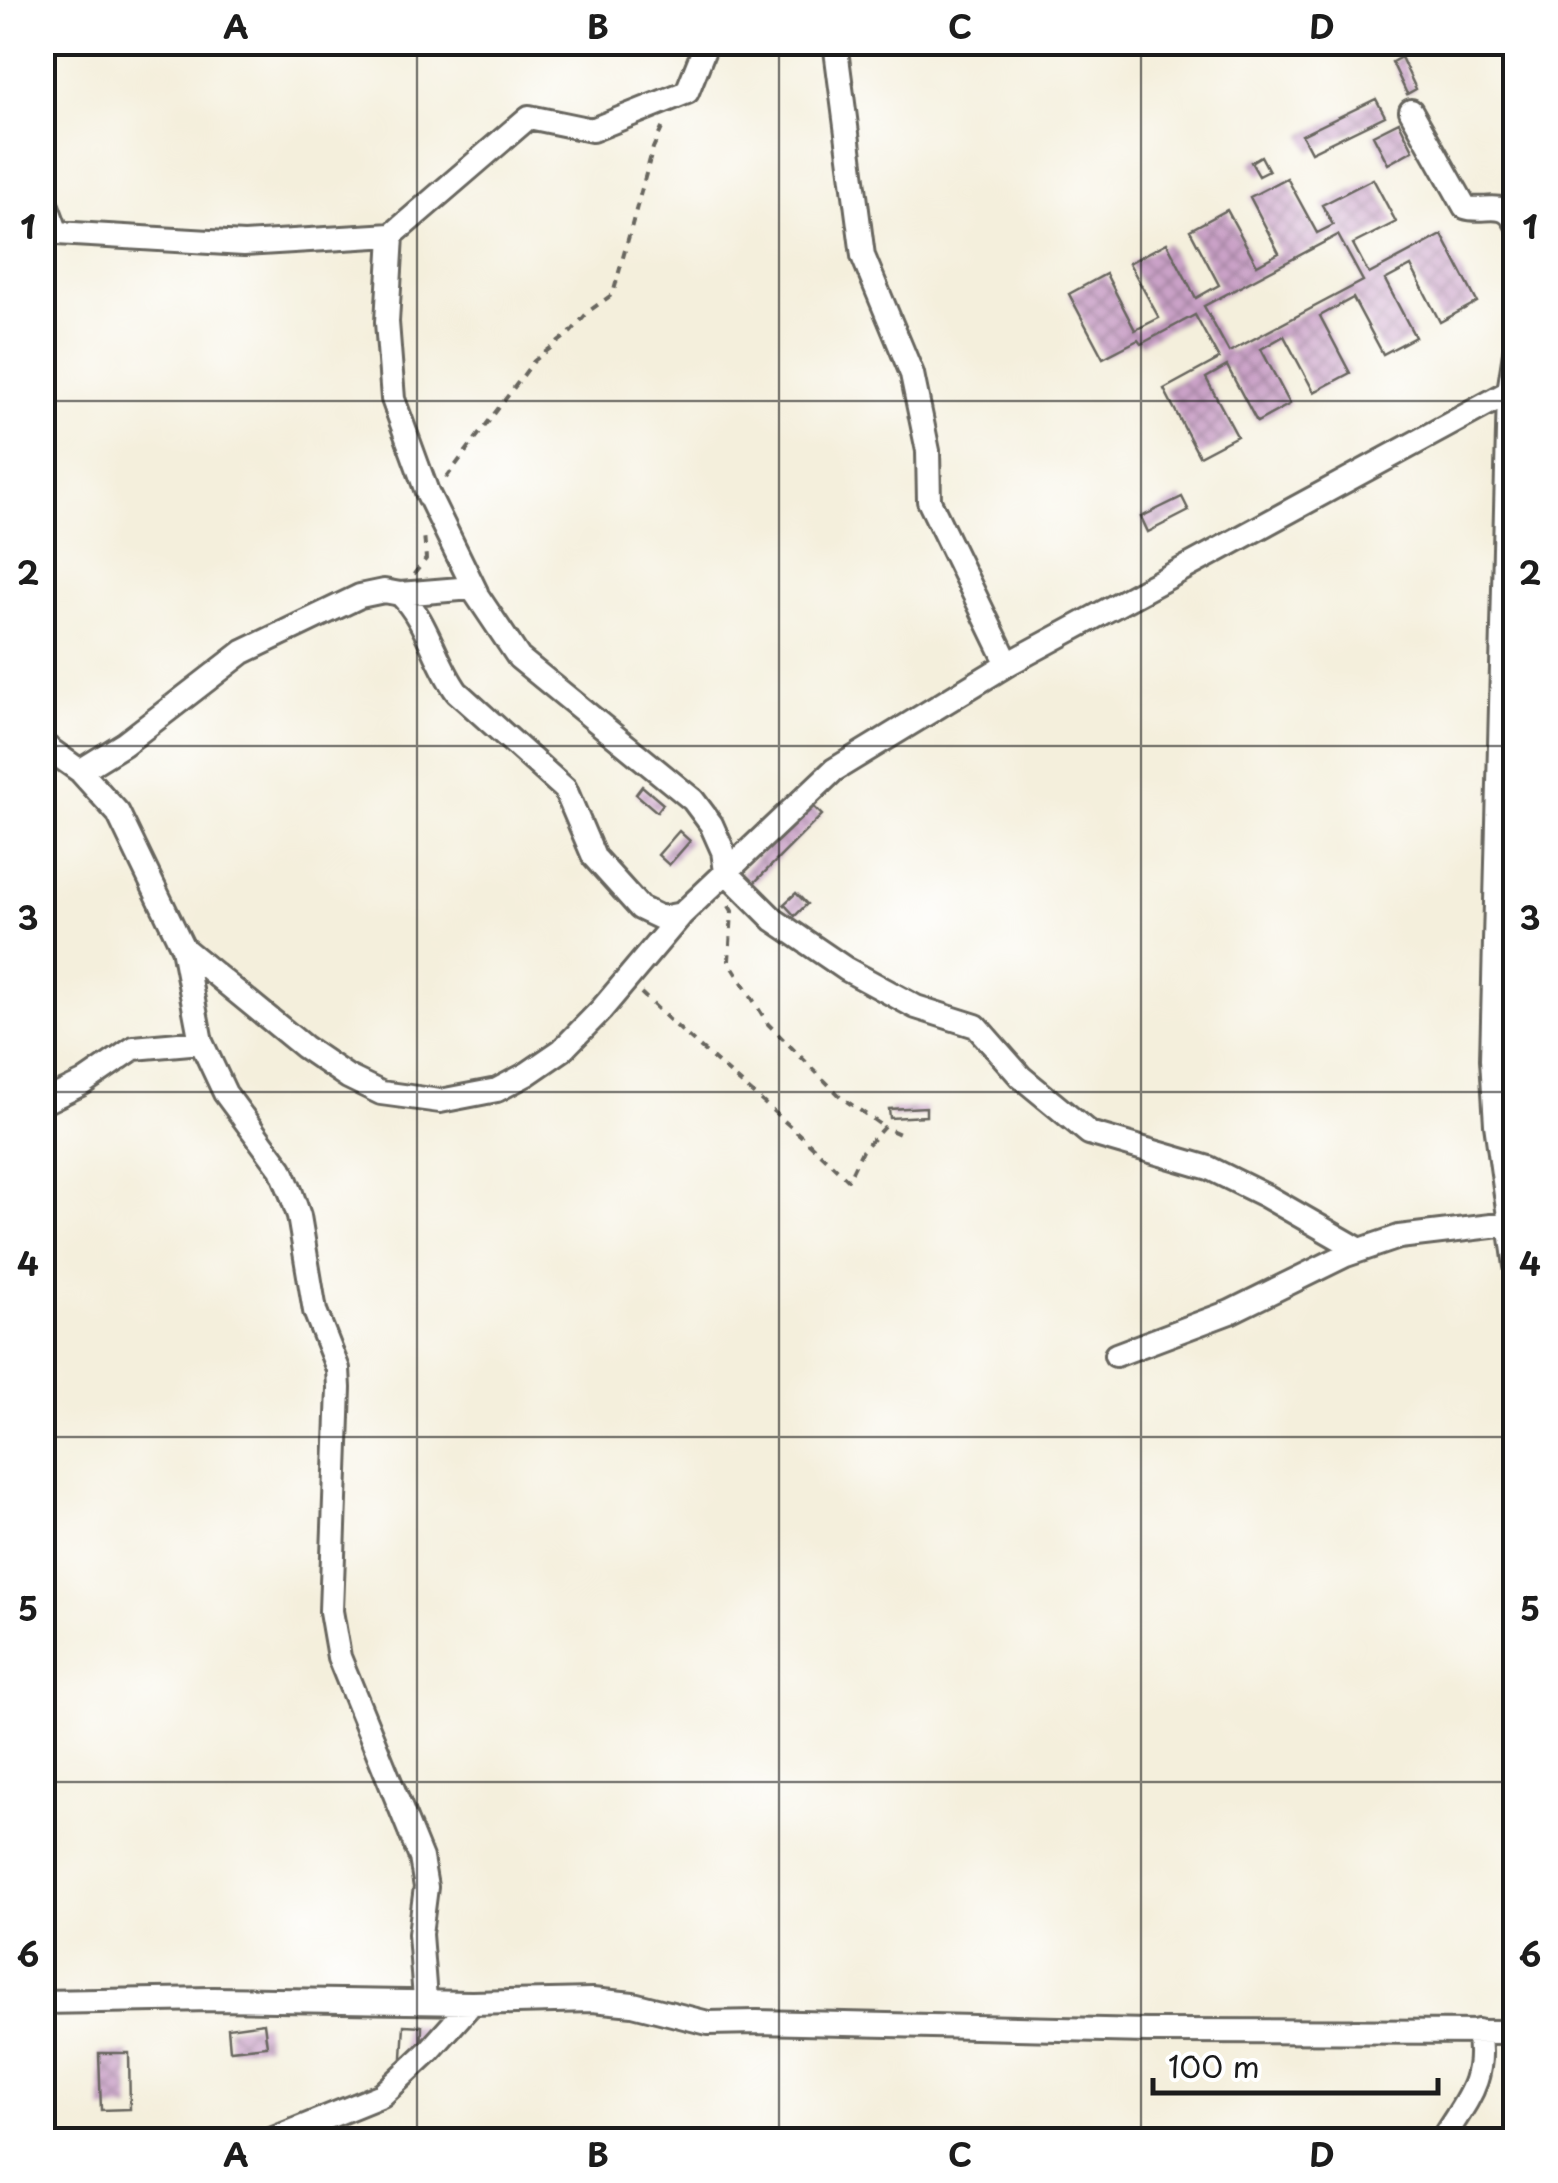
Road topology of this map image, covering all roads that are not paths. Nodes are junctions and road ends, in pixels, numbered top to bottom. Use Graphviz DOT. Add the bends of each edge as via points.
graph roads {
  1 [pos="706,42"];
  2 [pos="835,42"];
  3 [pos="1412,111"];
  4 [pos="42,193"];
  5 [pos="1516,223"];
  6 [pos="392,235"];
  7 [pos="1515,351"];
  8 [pos="1509,392"];
  9 [pos="476,592"];
  10 [pos="400,594"];
  11 [pos="1008,664"];
  12 [pos="42,744"];
  13 [pos="80,772"];
  14 [pos="721,877"];
  15 [pos="682,914"];
  16 [pos="183,948"];
  17 [pos="201,1042"];
  18 [pos="42,1103"];
  19 [pos="1508,1224"];
  20 [pos="1360,1250"];
  21 [pos="1516,1266"];
  22 [pos="1116,1355"];
  23 [pos="425,2000"];
  24 [pos="42,2002"];
  25 [pos="472,2002"];
  26 [pos="1478,2032"];
  27 [pos="1516,2032"];
  28 [pos="270,2140"];
  29 [pos="1442,2140"];
  1 -- 6 [label="street" via="687,92 592,130 528,117"];
  2 -- 11 [label="street" via="863,256 912,374 928,451 928,501"];
  3 -- 5 [label="street" via="1465,207 1500,208"];
  4 -- 6 [label="street" via="58,232 244,244"];
  6 -- 9 [label="street" via="392,399"];
  7 -- 8 [label="street"];
  8 -- 11 [label="street"];
  8 -- 19 [label="street" via="1492,1060"];
  9 -- 10 [label="street" via="466,587"];
  9 -- 14 [label="street" via="519,658 693,800 723,850"];
  10 -- 13 [label="street" via="360,596 244,652"];
  10 -- 15 [label="street" via="457,692 566,789 606,872 650,914"];
  11 -- 14 [label="street" via="834,770"];
  12 -- 13 [label="street"];
  13 -- 16 [label="street" via="118,813"];
  14 -- 15 [label="street"];
  14 -- 20 [label="street" via="846,969 916,1007 976,1026 1021,1077 1088,1133 1209,1168"];
  15 -- 16 [label="street" via="562,1050 497,1090 440,1101 382,1093 348,1077"];
  16 -- 17 [label="street"];
  17 -- 18 [label="street" via="134,1048"];
  17 -- 23 [label="street" via="226,1093 281,1169 338,1369 334,1636 420,1858"];
  19 -- 20 [label="street" via="1398,1237"];
  19 -- 21 [label="street"];
  20 -- 22 [label="street" via="1230,1312"];
  23 -- 24 [label="street"];
  23 -- 25 [label="street"];
  25 -- 26 [label="street" via="592,2000 726,2025"];
  25 -- 28 [label="street" via="382,2095"];
  26 -- 27 [label="street"];
  26 -- 29 [label="street" via="1476,2088"];
}
